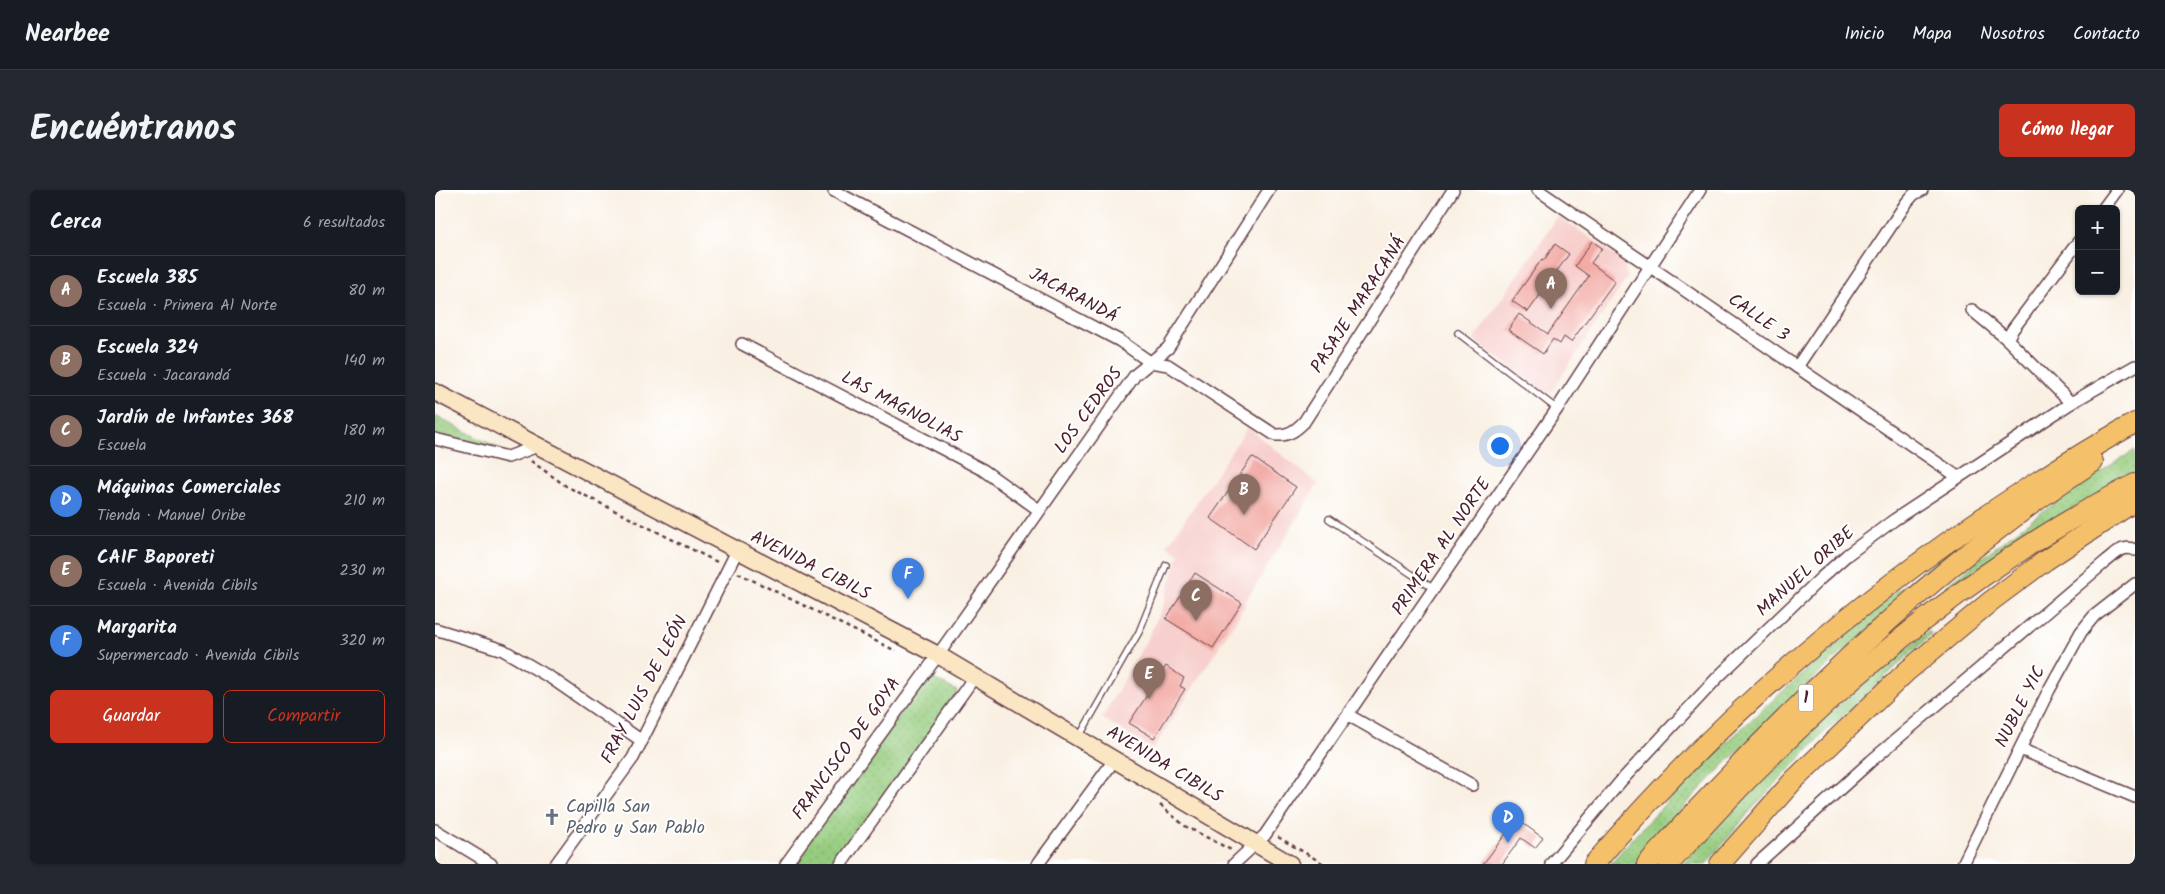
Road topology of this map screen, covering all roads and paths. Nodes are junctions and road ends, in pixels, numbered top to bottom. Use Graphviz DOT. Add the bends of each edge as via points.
graph roads {
  1 [pos="1269,190"];
  2 [pos="1453,190"];
  3 [pos="1538,190"];
  4 [pos="1700,190"];
  5 [pos="1922,190"];
  6 [pos="2117,190"];
  7 [pos="834,191"];
  8 [pos="2106,205"];
  9 [pos="2075,246"];
  10 [pos="1651,266"];
  11 [pos="1972,310"];
  12 [pos="1458,333"];
  13 [pos="2007,339"];
  14 [pos="742,344"];
  15 [pos="1150,362"];
  16 [pos="2135,366"];
  17 [pos="1797,367"];
  18 [pos="435,392"];
  19 [pos="2071,403"];
  20 [pos="1557,409"];
  21 [pos="2135,423"];
  22 [pos="1289,434"];
  23 [pos="2135,436"];
  24 [pos="435,439"];
  25 [pos="538,446"];
  26 [pos="519,453"];
  27 [pos="1958,477"];
  28 [pos="2135,484"];
  29 [pos="2135,501"];
  30 [pos="1039,510"];
  31 [pos="1329,519"];
  32 [pos="737,550"];
  33 [pos="2135,550"];
  34 [pos="1166,565"];
  35 [pos="728,568"];
  36 [pos="2135,584"];
  37 [pos="1434,589"];
  38 [pos="435,629"];
  39 [pos="902,654"];
  40 [pos="938,655"];
  41 [pos="975,676"];
  42 [pos="1348,715"];
  43 [pos="1079,737"];
  44 [pos="642,741"];
  45 [pos="2020,749"];
  46 [pos="1115,759"];
  47 [pos="1472,785"];
  48 [pos="2135,797"];
  49 [pos="1155,802"];
  50 [pos="435,830"];
  51 [pos="1256,839"];
  52 [pos="491,864"];
  53 [pos="556,864"];
  54 [pos="786,864"];
  55 [pos="841,864"];
  56 [pos="1038,864"];
  57 [pos="1234,864"];
  58 [pos="1289,864"];
  59 [pos="1324,864"];
  60 [pos="1551,864"];
  61 [pos="1594,864"];
  62 [pos="1647,864"];
  63 [pos="1669,864"];
  64 [pos="1720,864"];
  65 [pos="1757,864"];
  66 [pos="1963,864"];
  1 -- 15 [label="street, LOS CEDROS" via="1168,348"];
  2 -- 22 [label="street, PASAJE MARACANÁ" via="1304,422"];
  3 -- 10 [label="street, CALLE 3"];
  4 -- 10 [label="street, PRIMERA AL NORTE"];
  5 -- 17 [label="street" via="1907,202"];
  6 -- 8 [label="street"];
  7 -- 15 [label="street, JACARANDÁ" via="1120,340"];
  9 -- 13 [label="street"];
  10 -- 17 [label="street, CALLE 3"];
  10 -- 20 [label="street, PRIMERA AL NORTE"];
  11 -- 13 [label="street"];
  12 -- 20 [label="lane"];
  13 -- 19 [label="street"];
  14 -- 30 [label="street, LAS MAGNOLIAS" via="983,470"];
  15 -- 22 [label="street, JACARANDÁ" via="1168,365 1275,435"];
  15 -- 30 [label="street, LOS CEDROS" via="1135,375"];
  16 -- 19 [label="street, MANUEL ORIBE"];
  17 -- 27 [label="street, CALLE 3"];
  18 -- 25 [label="street, AVENIDA CIBILS"];
  19 -- 27 [label="street, MANUEL ORIBE"];
  20 -- 37 [label="street, PRIMERA AL NORTE"];
  21 -- 61 [label="highway" via="2012,498 1912,566 1840,623 1729,721 1667,782"];
  23 -- 62 [label="highway, 1" via="2051,490 1941,575 1838,667 1759,744"];
  24 -- 26 [label="street" via="507,457"];
  25 -- 26 [label="street"];
  25 -- 32 [label="street, AVENIDA CIBILS"];
  26 -- 35 [label="path" via="566,486"];
  27 -- 60 [label="street, MANUEL ORIBE" via="1894,520 1821,578 1692,705 1621,781"];
  28 -- 63 [label="highway, 1" via="2074,518 1905,634 1774,752"];
  29 -- 64 [label="highway" via="2022,577 1907,672 1793,781"];
  30 -- 40 [label="street, LOS CEDROS"];
  31 -- 37 [label="lane"];
  32 -- 35 [label="street, FRAY LUIS DE LEÓN"];
  32 -- 40 [label="street, AVENIDA CIBILS"];
  33 -- 65 [label="street" via="2123,548 2105,562 1871,761"];
  34 -- 43 [label="lane" via="1139,632"];
  35 -- 39 [label="path"];
  35 -- 44 [label="street, FRAY LUIS DE LEÓN"];
  36 -- 45 [label="street, NUBLE YIC" via="2094,616 2081,632"];
  37 -- 42 [label="street, PRIMERA AL NORTE"];
  38 -- 44 [label="street" via="503,650 551,678"];
  40 -- 41 [label="street, AVENIDA CIBILS"];
  40 -- 54 [label="street, FRANCISCO DE GOYA"];
  41 -- 43 [label="street, AVENIDA CIBILS"];
  41 -- 55 [label="street"];
  42 -- 47 [label="street"];
  42 -- 51 [label="street, PRIMERA AL NORTE"];
  43 -- 46 [label="street, AVENIDA CIBILS"];
  44 -- 53 [label="street, FRAY LUIS DE LEÓN"];
  45 -- 48 [label="street"];
  45 -- 66 [label="street, NUBLE YIC"];
  46 -- 51 [label="street, AVENIDA CIBILS"];
  46 -- 56 [label="street"];
  49 -- 51 [label="path" via="1185,826 1233,851"];
  50 -- 52 [label="street"];
  51 -- 57 [label="street, PRIMERA AL NORTE"];
  51 -- 58 [label="street, AVENIDA CIBILS"];
  51 -- 59 [label="path" via="1280,837"];
}
